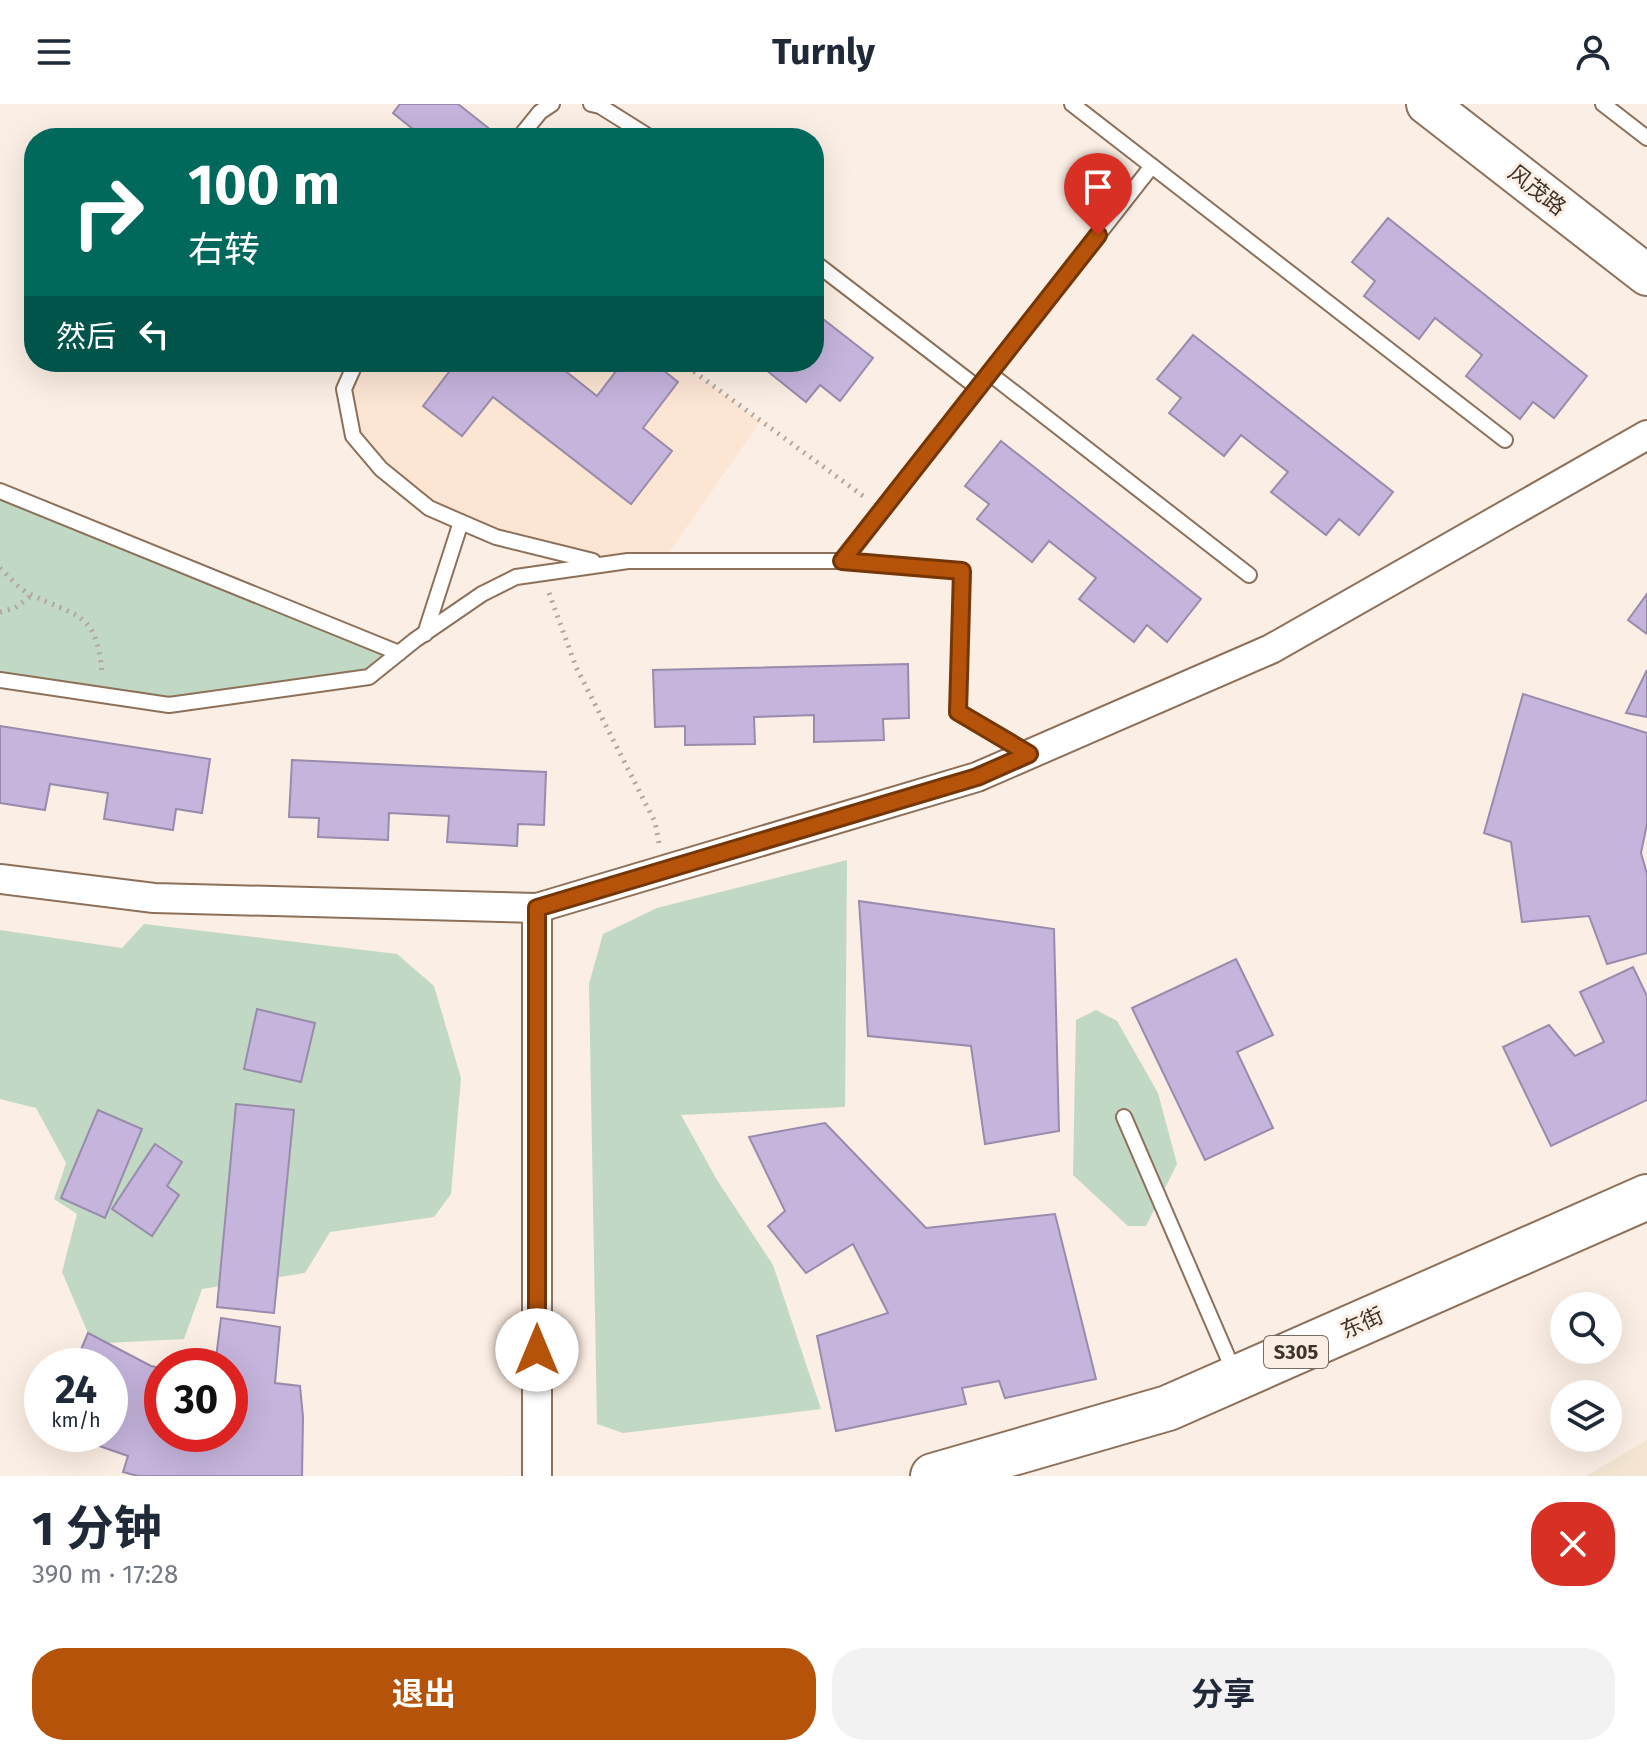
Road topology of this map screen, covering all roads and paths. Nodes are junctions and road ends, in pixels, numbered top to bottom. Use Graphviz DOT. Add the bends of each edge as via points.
graph roads {
  1 [pos="552,104"];
  2 [pos="591,104"];
  3 [pos="1072,104"];
  4 [pos="1427,104"];
  5 [pos="1603,104"];
  6 [pos="527,128"];
  7 [pos="635,128"];
  8 [pos="1647,138"];
  9 [pos="1152,166"];
  10 [pos="824,270"];
  11 [pos="1647,275"];
  12 [pos="352,372"];
  13 [pos="695,372"];
  14 [pos="989,373"];
  15 [pos="978,388"];
  16 [pos="1647,435"];
  17 [pos="1505,440"];
  18 [pos="0,491"];
  19 [pos="882,510"];
  20 [pos="461,522"];
  21 [pos="842,561"];
  22 [pos="605,564"];
  23 [pos="0,568"];
  24 [pos="542,573"];
  25 [pos="1249,575"];
  26 [pos="32,595"];
  27 [pos="0,612"];
  28 [pos="425,634"];
  29 [pos="399,653"];
  30 [pos="0,680"];
  31 [pos="92,694"];
  32 [pos="1029,754"];
  33 [pos="665,870"];
  34 [pos="0,879"];
  35 [pos="537,908"];
  36 [pos="1124,1117"];
  37 [pos="1647,1197"];
  38 [pos="1237,1378"];
  39 [pos="537,1476"];
  40 [pos="933,1476"];
  1 -- 6 [label="lane"];
  2 -- 7 [label="lane"];
  3 -- 9 [label="lane"];
  4 -- 11 [label="street, 风茂路"];
  5 -- 8 [label="lane"];
  9 -- 14 [label="lane"];
  9 -- 17 [label="lane"];
  10 -- 15 [label="lane"];
  12 -- 20 [label="lane" via="344,389 353,436 381,469 429,508"];
  13 -- 19 [label="path"];
  14 -- 15 [label="lane"];
  14 -- 25 [label="lane"];
  15 -- 19 [label="lane"];
  16 -- 32 [label="street" via="1271,649"];
  18 -- 29 [label="lane"];
  19 -- 21 [label="lane"];
  20 -- 22 [label="lane" via="496,537"];
  20 -- 28 [label="lane"];
  21 -- 22 [label="lane"];
  21 -- 32 [label="lane" via="962,571 958,712"];
  22 -- 24 [label="lane"];
  23 -- 26 [label="path"];
  24 -- 28 [label="lane" via="516,577 482,594"];
  24 -- 33 [label="path" via="576,667 655,822"];
  26 -- 27 [label="path"];
  26 -- 31 [label="path" via="85,621 100,645 102,675"];
  28 -- 29 [label="lane"];
  29 -- 31 [label="lane" via="369,677 169,705"];
  30 -- 31 [label="lane"];
  32 -- 33 [label="street" via="977,777"];
  33 -- 35 [label="street"];
  34 -- 35 [label="street" via="154,898"];
  35 -- 39 [label="street"];
  36 -- 38 [label="lane"];
  37 -- 38 [label="main road, 东街 / S305"];
  38 -- 40 [label="main road, 东街 / S305" via="1168,1408"];
}
